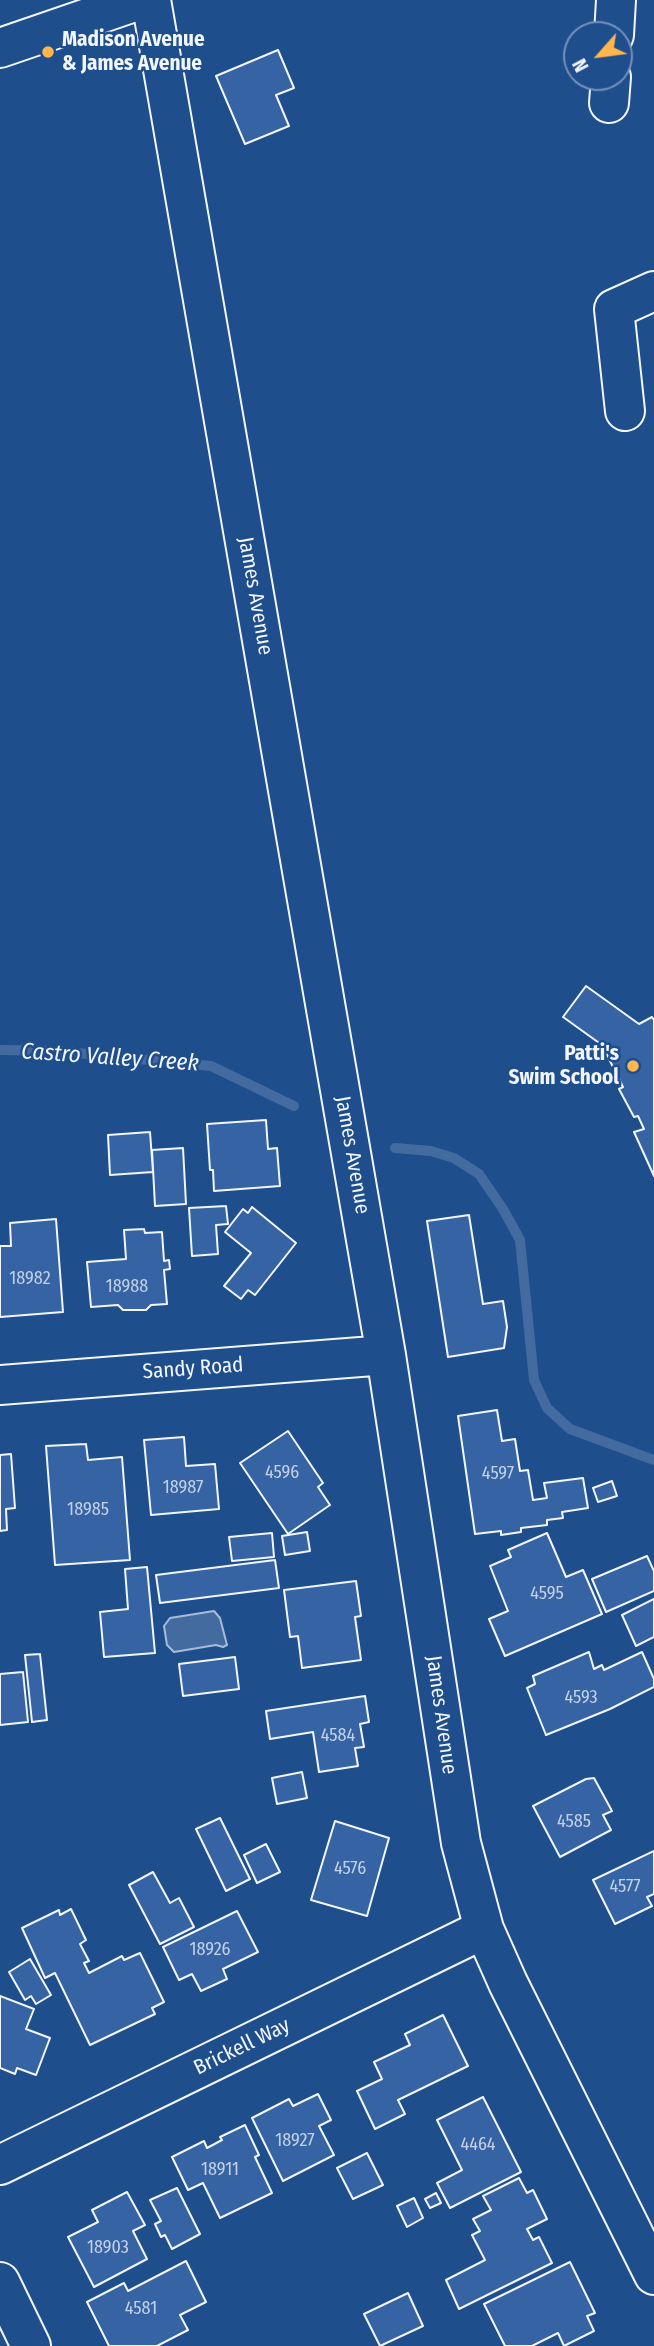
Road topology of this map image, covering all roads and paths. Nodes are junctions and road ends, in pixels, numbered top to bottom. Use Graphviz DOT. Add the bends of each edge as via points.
graph roads {
  1 [pos="140,0"];
  2 [pos="151,0"];
  3 [pos="616,0"];
  4 [pos="615,21"];
  5 [pos="0,48"];
  6 [pos="654,292"];
  7 [pos="625,411"];
  8 [pos="386,1355"];
  9 [pos="0,1385"];
  10 [pos="484,1929"];
  11 [pos="0,2165"];
  12 [pos="654,2276"];
  13 [pos="0,2282"];
  14 [pos="31,2346"];
  1 -- 5 [label="street"];
  2 -- 8 [label="street, James Avenue"];
  3 -- 4 [label="street"];
  6 -- 7 [label="street" via="614,309"];
  8 -- 9 [label="street, Sandy Road"];
  8 -- 10 [label="street, James Avenue" via="450,1781"];
  10 -- 11 [label="street, Brickell Way"];
  10 -- 12 [label="street, James Avenue"];
  13 -- 14 [label="street"];
}
